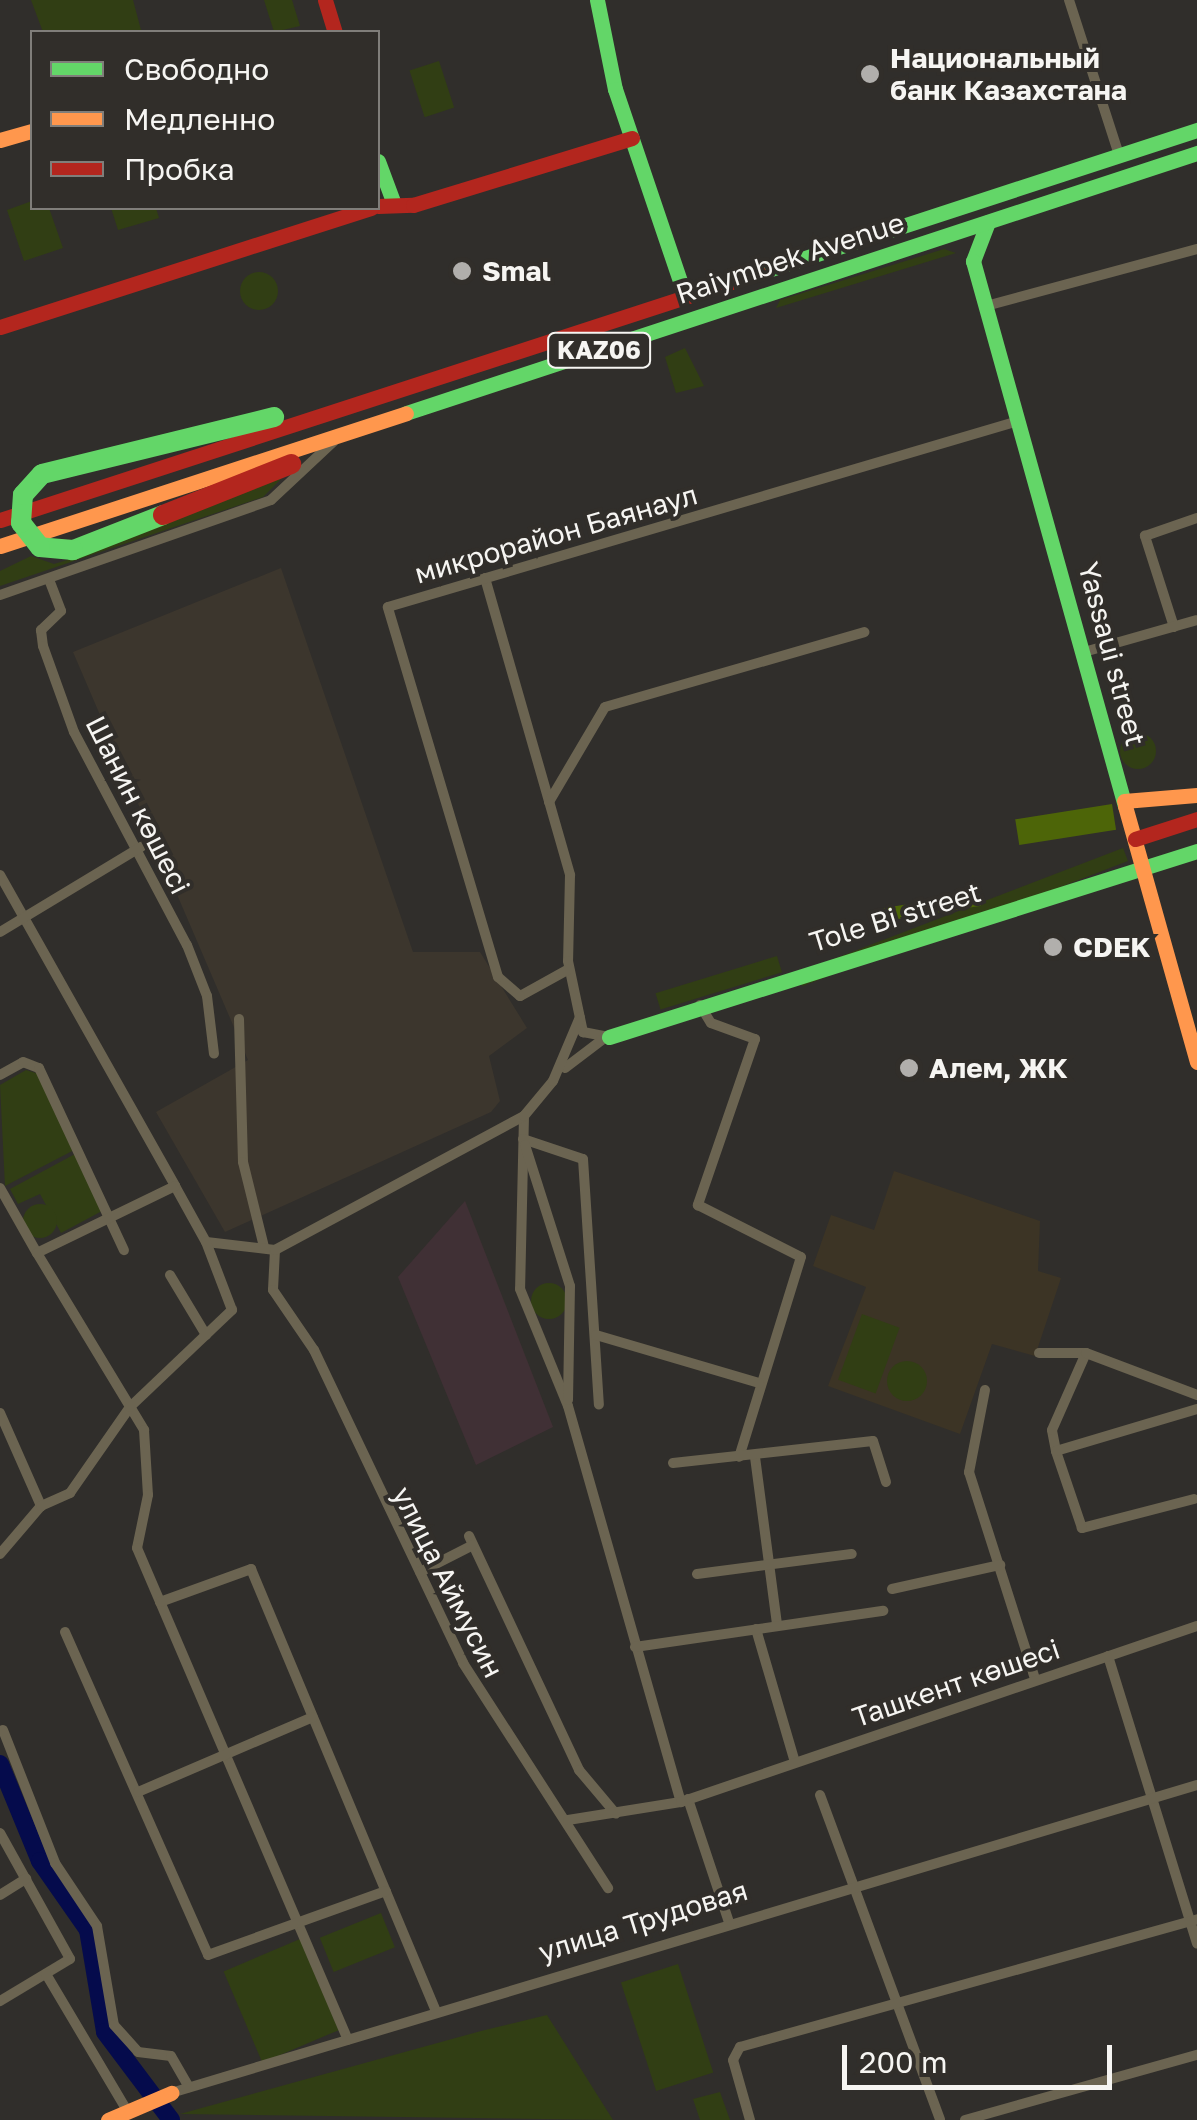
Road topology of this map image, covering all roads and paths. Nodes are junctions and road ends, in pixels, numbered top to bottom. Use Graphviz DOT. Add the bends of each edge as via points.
graph roads {
  1 [pos="325,0"];
  2 [pos="597,0"];
  3 [pos="1069,0"];
  4 [pos="333,30"];
  5 [pos="1197,130"];
  6 [pos="30,132"];
  7 [pos="632,138"];
  8 [pos="0,140"];
  9 [pos="1197,153"];
  10 [pos="1119,155"];
  11 [pos="381,206"];
  12 [pos="368,210"];
  13 [pos="988,222"];
  14 [pos="940,238"];
  15 [pos="1197,249"];
  16 [pos="973,261"];
  17 [pos="685,296"];
  18 [pos="986,306"];
  19 [pos="0,326"];
  20 [pos="356,403"];
  21 [pos="1018,420"];
  22 [pos="361,424"];
  23 [pos="339,436"];
  24 [pos="1197,518"];
  25 [pos="0,520"];
  26 [pos="0,546"];
  27 [pos="485,578"];
  28 [pos="50,582"];
  29 [pos="0,594"];
  30 [pos="1197,620"];
  31 [pos="1174,627"];
  32 [pos="864,632"];
  33 [pos="1084,652"];
  34 [pos="1197,795"];
  35 [pos="1124,801"];
  36 [pos="549,802"];
  37 [pos="1197,819"];
  38 [pos="1136,839"];
  39 [pos="141,848"];
  40 [pos="1197,851"];
  41 [pos="1144,868"];
  42 [pos="0,874"];
  43 [pos="24,917"];
  44 [pos="0,932"];
  45 [pos="569,969"];
  46 [pos="700,1006"];
  47 [pos="583,1013"];
  48 [pos="239,1019"];
  49 [pos="609,1037"];
  50 [pos="214,1054"];
  51 [pos="1197,1062"];
  52 [pos="0,1075"];
  53 [pos="553,1081"];
  54 [pos="524,1116"];
  55 [pos="524,1139"];
  56 [pos="171,1187"];
  57 [pos="0,1188"];
  58 [pos="112,1212"];
  59 [pos="206,1242"];
  60 [pos="270,1249"];
  61 [pos="124,1250"];
  62 [pos="41,1251"];
  63 [pos="170,1275"];
  64 [pos="206,1335"];
  65 [pos="596,1336"];
  66 [pos="1040,1353"];
  67 [pos="1086,1353"];
  68 [pos="759,1383"];
  69 [pos="984,1390"];
  70 [pos="1197,1394"];
  71 [pos="599,1404"];
  72 [pos="568,1406"];
  73 [pos="130,1408"];
  74 [pos="1197,1409"];
  75 [pos="0,1413"];
  76 [pos="1056,1451"];
  77 [pos="754,1456"];
  78 [pos="739,1457"];
  79 [pos="673,1464"];
  80 [pos="886,1482"];
  81 [pos="1194,1499"];
  82 [pos="42,1506"];
  83 [pos="0,1554"];
  84 [pos="852,1554"];
  85 [pos="769,1563"];
  86 [pos="1000,1565"];
  87 [pos="420,1572"];
  88 [pos="697,1574"];
  89 [pos="892,1588"];
  90 [pos="160,1602"];
  91 [pos="883,1610"];
  92 [pos="777,1624"];
  93 [pos="1197,1626"];
  94 [pos="756,1629"];
  95 [pos="65,1632"];
  96 [pos="635,1647"];
  97 [pos="1108,1656"];
  98 [pos="1035,1679"];
  99 [pos="313,1717"];
  100 [pos="2,1730"];
  101 [pos="226,1756"];
  102 [pos="796,1762"];
  103 [pos="1197,1786"];
  104 [pos="138,1792"];
  105 [pos="820,1796"];
  106 [pos="684,1800"];
  107 [pos="1154,1800"];
  108 [pos="616,1814"];
  109 [pos="568,1820"];
  110 [pos="0,1834"];
  111 [pos="26,1880"];
  112 [pos="857,1884"];
  113 [pos="608,1888"];
  114 [pos="386,1891"];
  115 [pos="0,1895"];
  116 [pos="1193,1920"];
  117 [pos="729,1922"];
  118 [pos="299,1926"];
  119 [pos="1197,1944"];
  120 [pos="46,1974"];
  121 [pos="898,1999"];
  122 [pos="0,2002"];
  123 [pos="436,2012"];
  124 [pos="348,2040"];
  125 [pos="1197,2055"];
  126 [pos="180,2090"];
  127 [pos="118,2116"];
  128 [pos="750,2120"];
  129 [pos="940,2120"];
  130 [pos="966,2120"];
  1 -- 4 [label="main road"];
  2 -- 7 [label="main road"];
  3 -- 10 [label="street"];
  5 -- 10 [label="main road, Raiymbek Avenue / KАZ06"];
  6 -- 8 [label="main road"];
  7 -- 11 [label="main road"];
  7 -- 17 [label="main road"];
  9 -- 13 [label="main road, Raiymbek Avenue / KАZ06"];
  10 -- 17 [label="main road, Raiymbek Avenue / KАZ06"];
  12 -- 19 [label="main road"];
  13 -- 14 [label="main road, Raiymbek Avenue / KАZ06"];
  13 -- 16 [label="main road"];
  14 -- 16 [label="main road"];
  14 -- 22 [label="main road, Raiymbek Avenue / KАZ06"];
  15 -- 18 [label="street"];
  16 -- 18 [label="main road, Yassaui street"];
  17 -- 20 [label="main road, Raiymbek Avenue / KАZ06"];
  18 -- 21 [label="main road, Yassaui street"];
  20 -- 23 [label="main road, bridge" via="42,474 23,495 21,523 40,547 72,550 291,464"];
  20 -- 25 [label="main road, Raiymbek Avenue / KАZ06"];
  21 -- 27 [label="street, микрорайон Баянаул"];
  21 -- 33 [label="main road, Yassaui street"];
  22 -- 23 [label="main road"];
  22 -- 26 [label="main road, Raiymbek Avenue / KАZ06"];
  23 -- 28 [label="street" via="271,500"];
  24 -- 31 [label="street" via="1145,536"];
  27 -- 36 [label="street"];
  27 -- 45 [label="street, микрорайон Баянаул" via="388,607 498,978 520,996"];
  28 -- 29 [label="street"];
  28 -- 39 [label="street, Шанин көшесі" via="61,612 41,630 43,646 74,732"];
  30 -- 31 [label="street"];
  31 -- 33 [label="street"];
  32 -- 36 [label="street" via="605,707"];
  33 -- 35 [label="main road, Yassaui street"];
  34 -- 35 [label="main road"];
  35 -- 38 [label="main road, Yassaui street"];
  36 -- 45 [label="street" via="570,875"];
  37 -- 38 [label="main road"];
  38 -- 41 [label="main road, Yassaui street"];
  39 -- 43 [label="street"];
  39 -- 50 [label="street, Шанин көшесі" via="207,996"];
  40 -- 41 [label="main road, Tole Bi street"];
  41 -- 46 [label="main road, Tole Bi street"];
  41 -- 51 [label="main road, Yassaui street"];
  42 -- 43 [label="street"];
  43 -- 44 [label="street"];
  43 -- 56 [label="street"];
  45 -- 47 [label="street"];
  46 -- 49 [label="main road, Tole Bi street"];
  46 -- 68 [label="street" via="711,1023 755,1039 698,1206 801,1258"];
  47 -- 49 [label="street" via="583,1032"];
  47 -- 53 [label="street"];
  48 -- 60 [label="street, улица Аймусин" via="242,1162"];
  49 -- 53 [label="street"];
  52 -- 58 [label="street" via="23,1062 39,1068"];
  53 -- 54 [label="street"];
  54 -- 55 [label="street"];
  54 -- 60 [label="street"];
  55 -- 65 [label="street" via="583,1159"];
  55 -- 72 [label="street" via="570,1286"];
  55 -- 72 [label="street" via="520,1289"];
  56 -- 58 [label="street"];
  56 -- 59 [label="street"];
  57 -- 62 [label="street"];
  58 -- 61 [label="street"];
  58 -- 62 [label="street"];
  59 -- 60 [label="street"];
  59 -- 64 [label="street" via="234,1305"];
  60 -- 87 [label="street, улица Аймусин" via="274,1290 314,1350"];
  62 -- 73 [label="street"];
  63 -- 64 [label="street"];
  64 -- 73 [label="street"];
  65 -- 68 [label="street"];
  65 -- 71 [label="street"];
  66 -- 67 [label="street"];
  67 -- 70 [label="street"];
  67 -- 76 [label="street" via="1052,1430"];
  68 -- 78 [label="street"];
  69 -- 86 [label="street" via="968,1459"];
  72 -- 96 [label="street"];
  73 -- 82 [label="street" via="78,1484"];
  73 -- 90 [label="street" via="144,1430 148,1495 137,1548"];
  74 -- 76 [label="street"];
  75 -- 82 [label="street"];
  76 -- 81 [label="street" via="1082,1528"];
  77 -- 78 [label="street"];
  77 -- 80 [label="street" via="873,1441"];
  77 -- 85 [label="street"];
  78 -- 79 [label="street"];
  82 -- 83 [label="street"];
  84 -- 85 [label="street"];
  85 -- 88 [label="street"];
  85 -- 92 [label="street"];
  86 -- 89 [label="street"];
  86 -- 98 [label="street"];
  87 -- 108 [label="street" via="471,1540 579,1770"];
  87 -- 109 [label="street, улица Аймусин" via="494,1717"];
  90 -- 99 [label="street" via="251,1569"];
  90 -- 101 [label="street"];
  91 -- 92 [label="street"];
  92 -- 94 [label="street"];
  93 -- 97 [label="street, Ташкент көшесі"];
  94 -- 96 [label="street"];
  94 -- 102 [label="street"];
  95 -- 104 [label="street"];
  96 -- 106 [label="street"];
  97 -- 98 [label="street, Ташкент көшесі"];
  97 -- 107 [label="street"];
  98 -- 102 [label="street, Ташкент көшесі"];
  99 -- 101 [label="street"];
  99 -- 114 [label="street"];
  100 -- 126 [label="street" via="54,1862 98,1926 114,2025 138,2052 171,2056"];
  101 -- 104 [label="street"];
  101 -- 118 [label="street"];
  102 -- 106 [label="street, Ташкент көшесі"];
  103 -- 107 [label="street, улица Трудовая"];
  104 -- 118 [label="street" via="208,1955"];
  105 -- 112 [label="street"];
  106 -- 108 [label="street, Ташкент көшесі"];
  106 -- 117 [label="street"];
  107 -- 112 [label="street, улица Трудовая"];
  107 -- 116 [label="street"];
  108 -- 109 [label="street, Ташкент көшесі"];
  109 -- 113 [label="street, улица Аймусин"];
  110 -- 111 [label="street"];
  111 -- 115 [label="street"];
  111 -- 120 [label="street" via="70,1959"];
  112 -- 117 [label="street, улица Трудовая"];
  112 -- 121 [label="street"];
  114 -- 118 [label="street"];
  114 -- 123 [label="street"];
  116 -- 119 [label="street"];
  116 -- 121 [label="street"];
  117 -- 123 [label="street, улица Трудовая"];
  118 -- 124 [label="street"];
  120 -- 122 [label="street"];
  120 -- 127 [label="street"];
  121 -- 128 [label="street" via="732,2051"];
  121 -- 129 [label="street"];
  123 -- 124 [label="street, улица Трудовая"];
  124 -- 126 [label="street, улица Трудовая"];
  125 -- 130 [label="street"];
  126 -- 127 [label="main road, улица Трудовая"];
}
